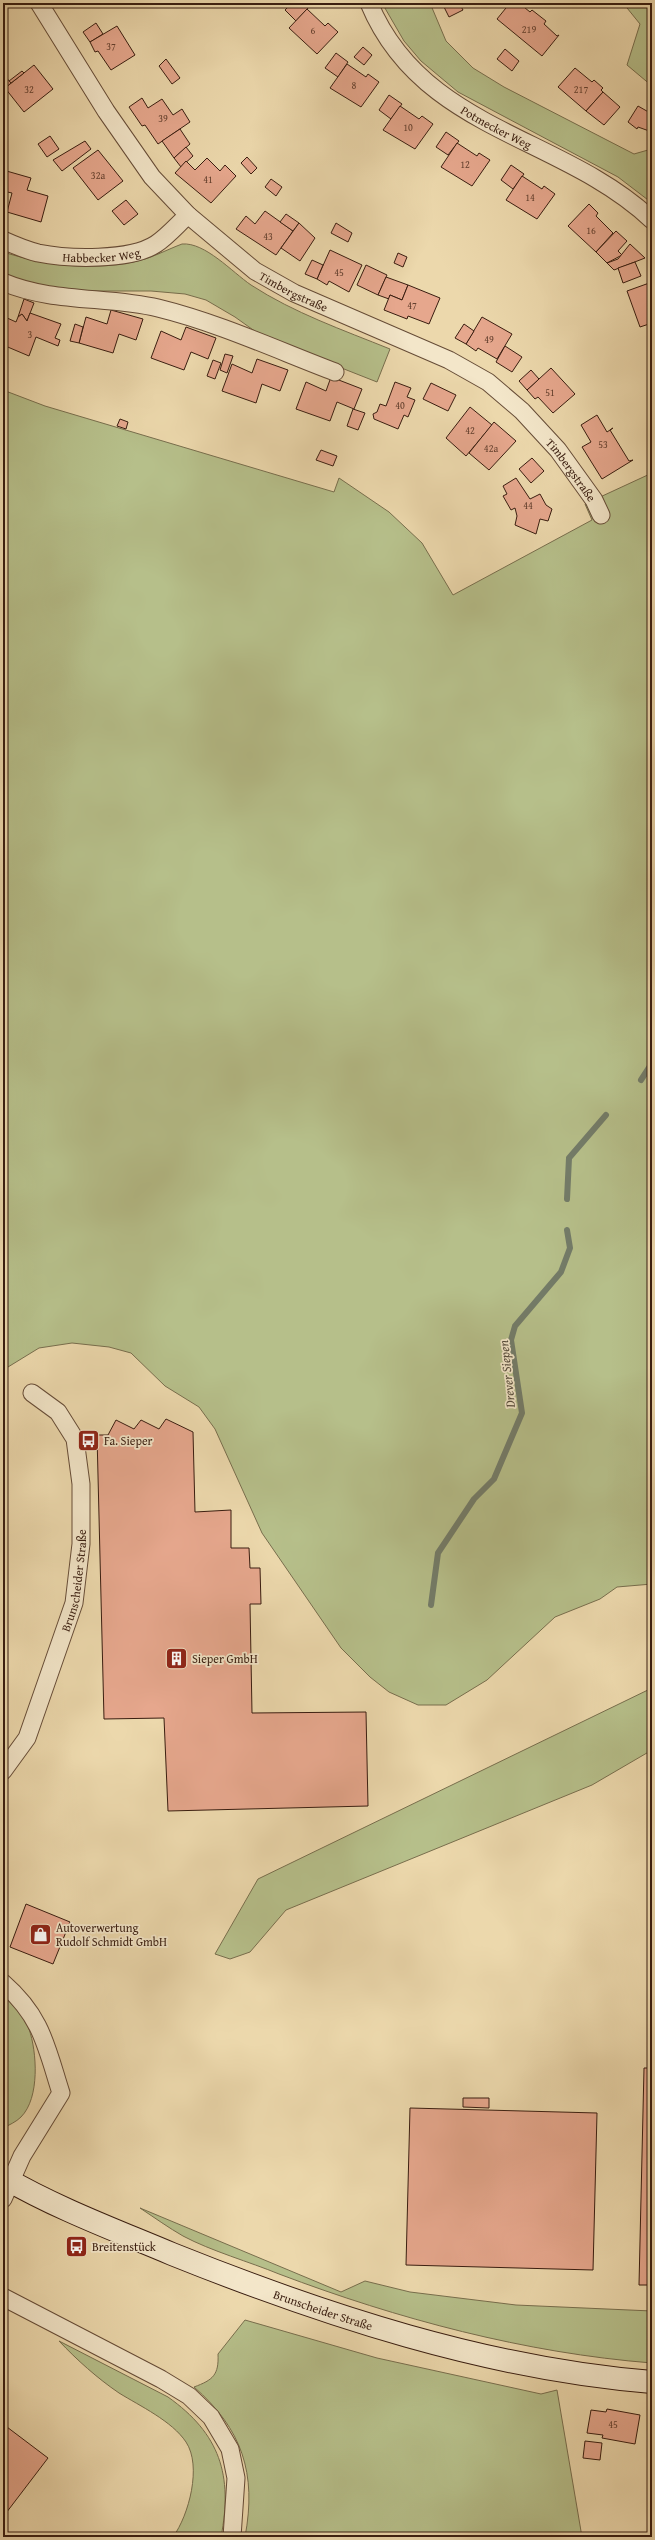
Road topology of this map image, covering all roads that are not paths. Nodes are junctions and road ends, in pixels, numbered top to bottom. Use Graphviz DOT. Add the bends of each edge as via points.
graph roads {
  1 [pos="39,3"];
  2 [pos="369,3"];
  3 [pos="188,215"];
  4 [pos="652,220"];
  5 [pos="3,240"];
  6 [pos="3,282"];
  7 [pos="335,372"];
  8 [pos="601,515"];
  9 [pos="32,1393"];
  10 [pos="3,1771"];
  11 [pos="3,1983"];
  12 [pos="6,2186"];
  13 [pos="3,2297"];
  14 [pos="652,2382"];
  15 [pos="232,2537"];
  1 -- 3 [label="street, Timbergstraße" via="106,111 152,177"];
  2 -- 4 [label="street, Potmecker Weg" via="391,42 424,82 461,109 617,192"];
  3 -- 5 [label="street, Habbecker Weg" via="156,244 143,250 122,254 60,256 36,252"];
  3 -- 8 [label="street, Timbergstraße" via="255,271 294,293 449,360 488,382 522,411 558,450 594,500"];
  6 -- 7 [label="street" via="44,293 158,308 196,319"];
  9 -- 10 [label="street, Brunscheider Straße" via="58,1412 75,1439 81,1484 81,1544 74,1603 27,1738"];
  11 -- 12 [label="street, Brunscheider Straße" via="22,2000 39,2026 61,2093"];
  12 -- 14 [label="main road, Brunscheider Straße" via="258,2288 387,2331 552,2370"];
  13 -- 15 [label="street" via="161,2379 189,2396 211,2417 230,2449 236,2473"];
}
